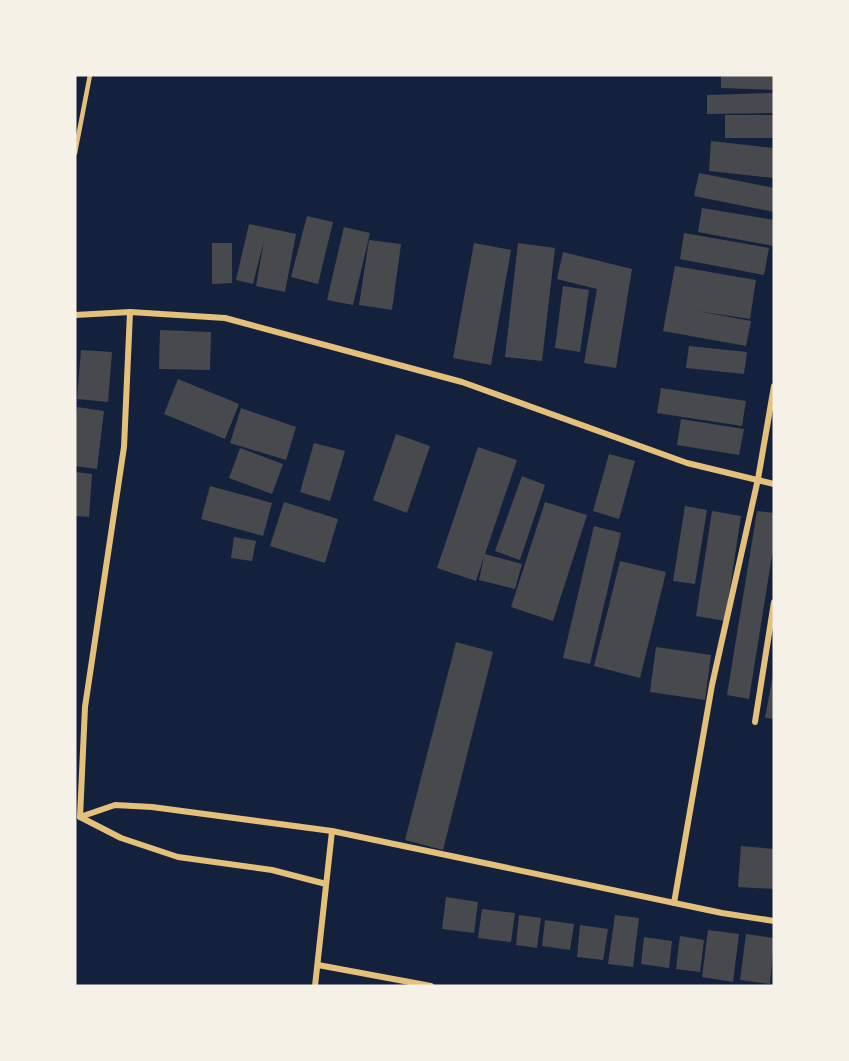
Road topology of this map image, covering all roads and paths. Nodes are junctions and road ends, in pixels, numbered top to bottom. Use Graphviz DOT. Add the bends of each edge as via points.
graph roads {
  1 [pos="90,75"];
  2 [pos="75,153"];
  3 [pos="130,312"];
  4 [pos="75,315"];
  5 [pos="774,386"];
  6 [pos="758,479"];
  7 [pos="774,484"];
  8 [pos="774,602"];
  9 [pos="755,722"];
  10 [pos="80,817"];
  11 [pos="333,831"];
  12 [pos="326,884"];
  13 [pos="674,903"];
  14 [pos="774,921"];
  15 [pos="318,965"];
  16 [pos="315,986"];
  17 [pos="431,986"];
  1 -- 2 [label="lane"];
  3 -- 4 [label="street"];
  3 -- 6 [label="street" via="225,318 462,382 687,463"];
  3 -- 10 [label="street" via="124,447 85,707"];
  5 -- 6 [label="street"];
  6 -- 7 [label="street"];
  6 -- 13 [label="street" via="712,685"];
  8 -- 9 [label="street"];
  10 -- 11 [label="street" via="115,805 152,807"];
  10 -- 12 [label="street" via="121,838 178,857 272,870"];
  11 -- 12 [label="street"];
  11 -- 13 [label="street"];
  12 -- 15 [label="street"];
  13 -- 14 [label="street"];
  15 -- 16 [label="street"];
  15 -- 17 [label="street"];
}
